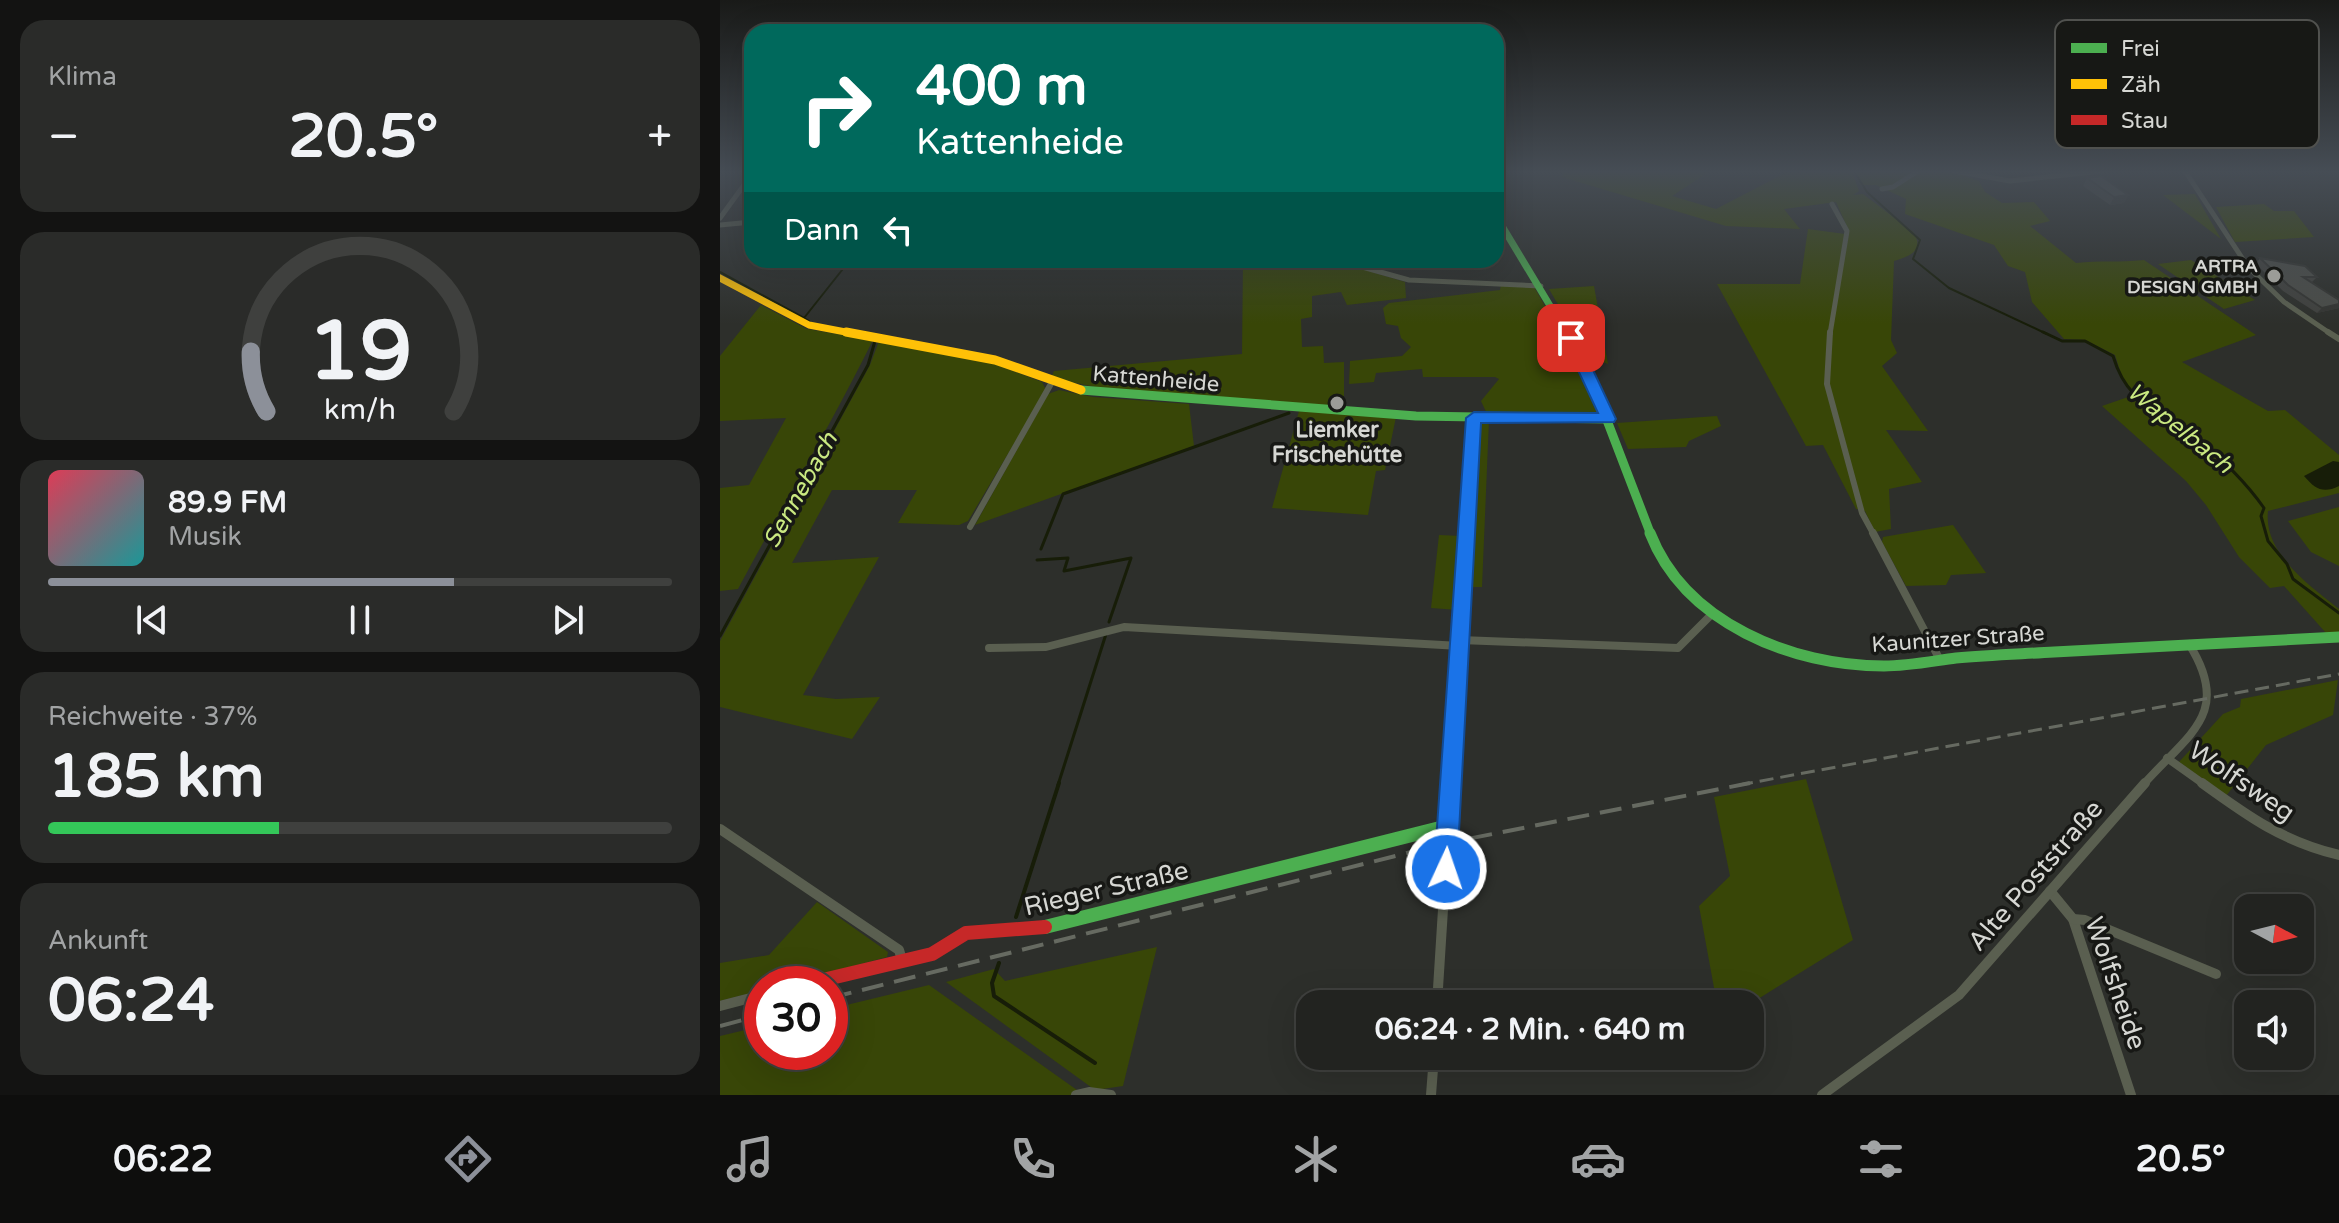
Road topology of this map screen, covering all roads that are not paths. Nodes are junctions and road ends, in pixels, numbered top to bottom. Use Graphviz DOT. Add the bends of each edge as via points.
graph roads {
  1 [pos="1842,222"];
  2 [pos="2217,222"];
  3 [pos="744,223"];
  4 [pos="720,225"];
  5 [pos="1504,228"];
  6 [pos="1366,268"];
  7 [pos="720,278"];
  8 [pos="1541,286"];
  9 [pos="2339,339"];
  10 [pos="1052,382"];
  11 [pos="1474,418"];
  12 [pos="1608,419"];
  13 [pos="970,527"];
  14 [pos="1712,614"];
  15 [pos="2339,637"];
  16 [pos="1460,643"];
  17 [pos="2189,644"];
  18 [pos="989,648"];
  19 [pos="1940,660"];
  20 [pos="2167,758"];
  21 [pos="1448,826"];
  22 [pos="720,829"];
  23 [pos="2339,855"];
  24 [pos="2050,891"];
  25 [pos="2073,919"];
  26 [pos="902,960"];
  27 [pos="848,974"];
  28 [pos="2216,974"];
  29 [pos="1438,990"];
  30 [pos="744,1000"];
  31 [pos="720,1006"];
  32 [pos="1433,1070"];
  33 [pos="1076,1095"];
  34 [pos="1111,1095"];
  35 [pos="1431,1095"];
  36 [pos="1822,1095"];
  37 [pos="2131,1095"];
  1 -- 19 [label="street" via="1847,231 1827,384 1862,513"];
  2 -- 9 [label="street" via="2236,253 2284,302"];
  3 -- 4 [label="street"];
  5 -- 8 [label="street, Kaunitzer Straße"];
  6 -- 8 [label="street" via="1409,280"];
  7 -- 10 [label="street, Kattenheide" via="809,325 995,360"];
  8 -- 12 [label="street, Kaunitzer Straße" via="1585,363"];
  10 -- 11 [label="street, Kattenheide" via="1121,398"];
  10 -- 13 [label="street"];
  11 -- 12 [label="street, Kattenheide"];
  11 -- 16 [label="street"];
  12 -- 14 [label="street, Kaunitzer Straße" via="1660,559 1681,588"];
  14 -- 16 [label="street" via="1678,648"];
  14 -- 19 [label="street, Kaunitzer Straße" via="1750,636 1820,660 1884,666"];
  15 -- 17 [label="street, Kaunitzer Straße"];
  16 -- 18 [label="street" via="1124,627 1046,647"];
  16 -- 21 [label="street"];
  17 -- 19 [label="street, Kaunitzer Straße"];
  17 -- 20 [label="street, Alte Poststraße" via="2205,671 2211,703"];
  20 -- 23 [label="street, Wolfsweg" via="2267,830"];
  20 -- 24 [label="street, Alte Poststraße"];
  21 -- 26 [label="street, Rieger Straße" via="1052,926 966,933 932,954"];
  21 -- 29 [label="street"];
  22 -- 26 [label="street" via="899,950"];
  24 -- 25 [label="street, Wolfsheide"];
  24 -- 36 [label="street, Alte Poststraße" via="1959,995"];
  25 -- 28 [label="street"];
  25 -- 37 [label="street, Wolfsheide"];
  26 -- 27 [label="street, Rieger Straße"];
  30 -- 31 [label="street"];
  32 -- 35 [label="street"];
  33 -- 34 [label="street"];
}
